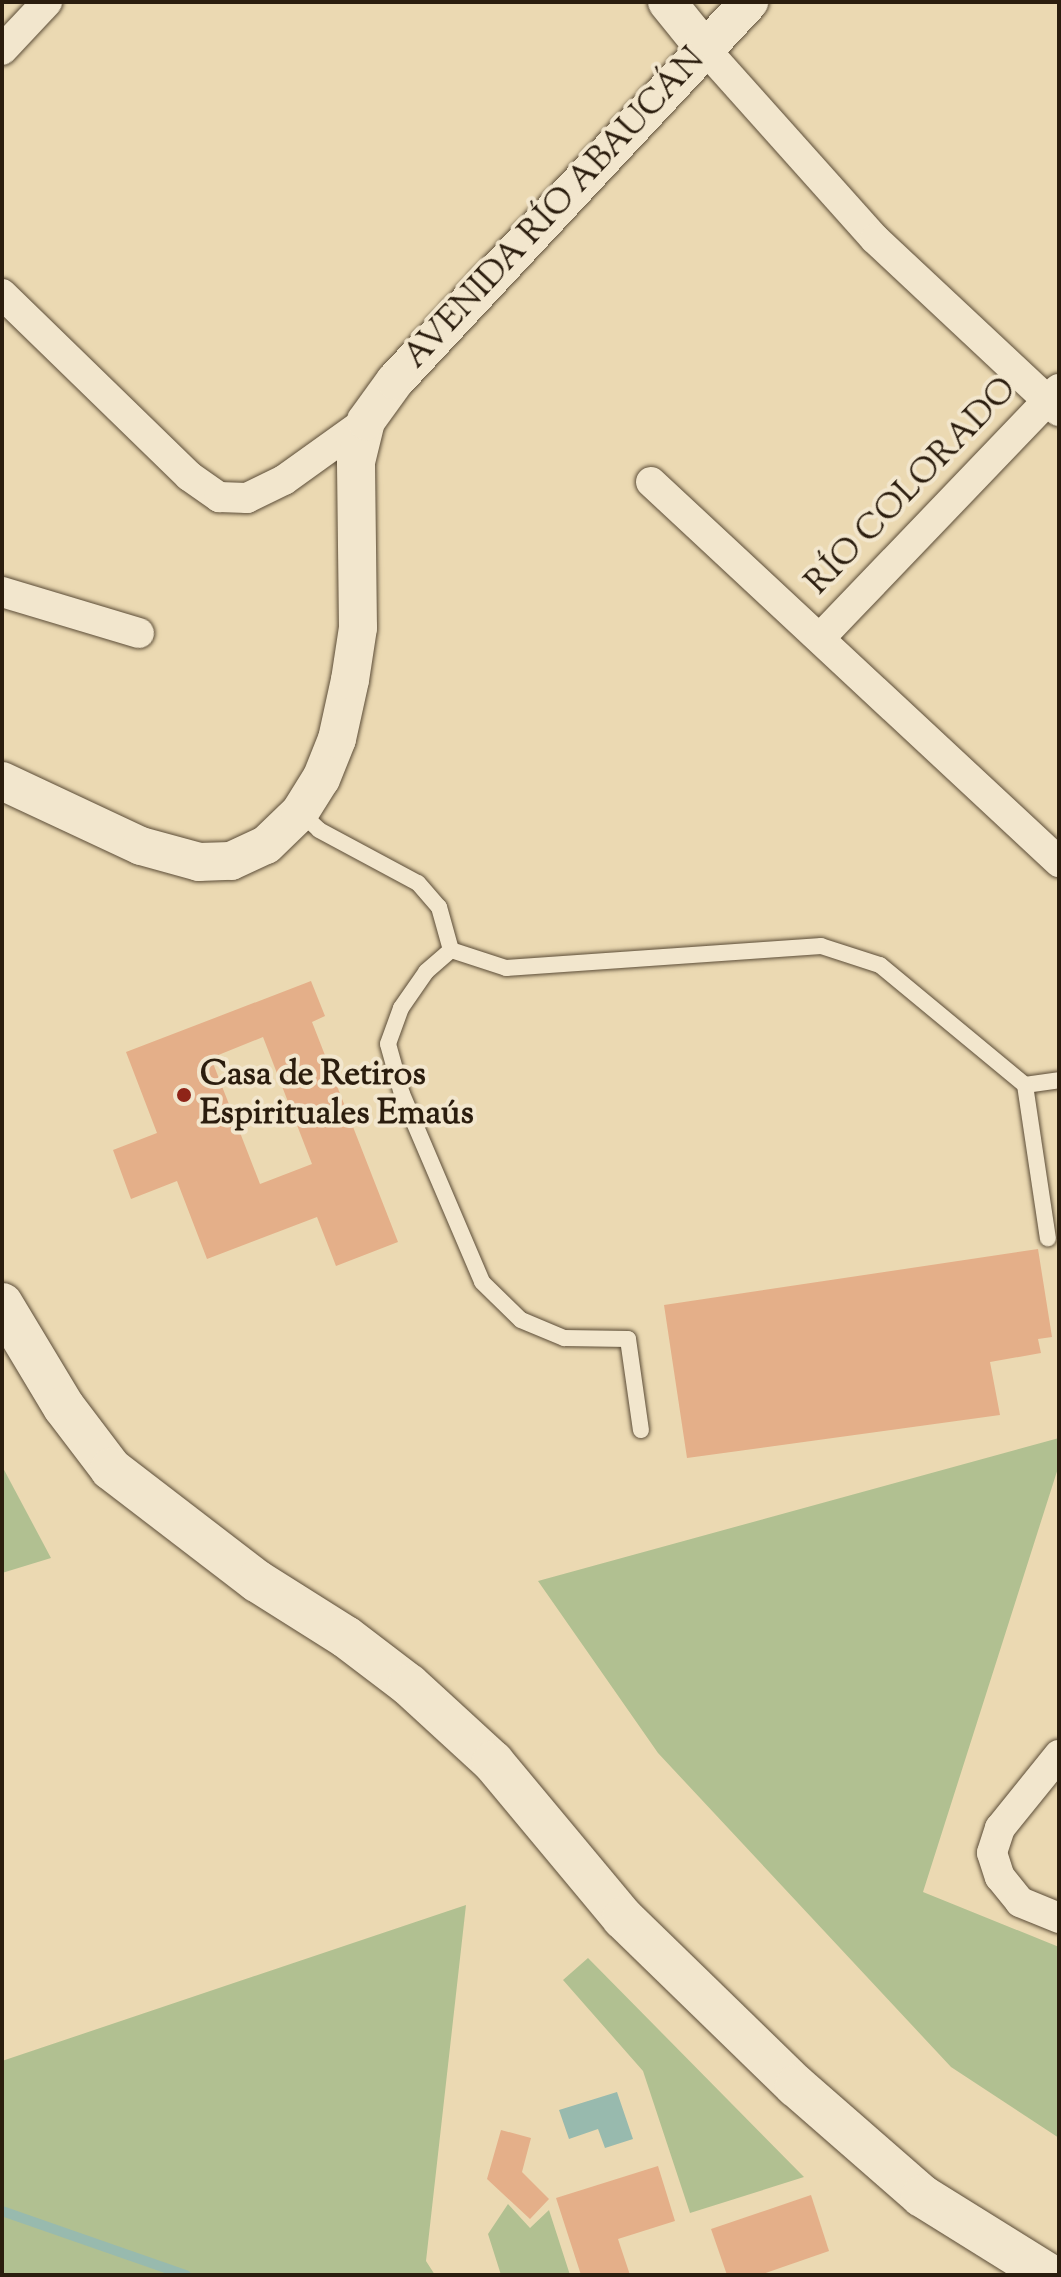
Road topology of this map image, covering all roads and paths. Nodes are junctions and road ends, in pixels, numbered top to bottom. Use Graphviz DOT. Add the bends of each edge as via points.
graph roads {
  1 [pos="47,2"];
  2 [pos="667,2"];
  3 [pos="749,2"];
  4 [pos="705,49"];
  5 [pos="2,50"];
  6 [pos="2,294"];
  7 [pos="1055,400"];
  8 [pos="366,421"];
  9 [pos="651,482"];
  10 [pos="2,592"];
  11 [pos="139,633"];
  12 [pos="820,638"];
  13 [pos="2,781"];
  14 [pos="300,812"];
  15 [pos="1059,862"];
  16 [pos="451,950"];
  17 [pos="1059,1080"];
  18 [pos="1025,1085"];
  19 [pos="1048,1238"];
  20 [pos="2,1304"];
  21 [pos="641,1430"];
  22 [pos="1059,1755"];
  23 [pos="1059,1918"];
  24 [pos="1049,2275"];
  1 -- 5 [label="street"];
  2 -- 4 [label="street"];
  3 -- 4 [label="street, AVENIDA RÍO ABAUCÁN"];
  4 -- 7 [label="street" via="875,239"];
  4 -- 8 [label="street, AVENIDA RÍO ABAUCÁN" via="395,381"];
  6 -- 8 [label="street" via="189,476 219,497 247,498 284,480"];
  7 -- 12 [label="street, RÍO COLORADO"];
  8 -- 14 [label="street" via="356,462 358,628 350,680 337,739"];
  9 -- 12 [label="street"];
  10 -- 11 [label="street"];
  12 -- 15 [label="street"];
  13 -- 14 [label="street" via="141,846 199,862 231,861 266,845"];
  14 -- 16 [label="lane" via="319,830 418,883 439,907"];
  16 -- 18 [label="lane" via="506,968 821,946 880,965"];
  16 -- 21 [label="lane" via="426,972 401,1008 388,1044 402,1094 482,1282 521,1320 564,1338 628,1339"];
  17 -- 18 [label="lane"];
  18 -- 19 [label="lane"];
  20 -- 24 [label="main road" via="64,1407 111,1469 257,1581 346,1637 409,1685 493,1762 623,1918 796,2086 922,2196"];
  22 -- 23 [label="street" via="1000,1828 992,1853 1000,1877 1020,1902"];
}
